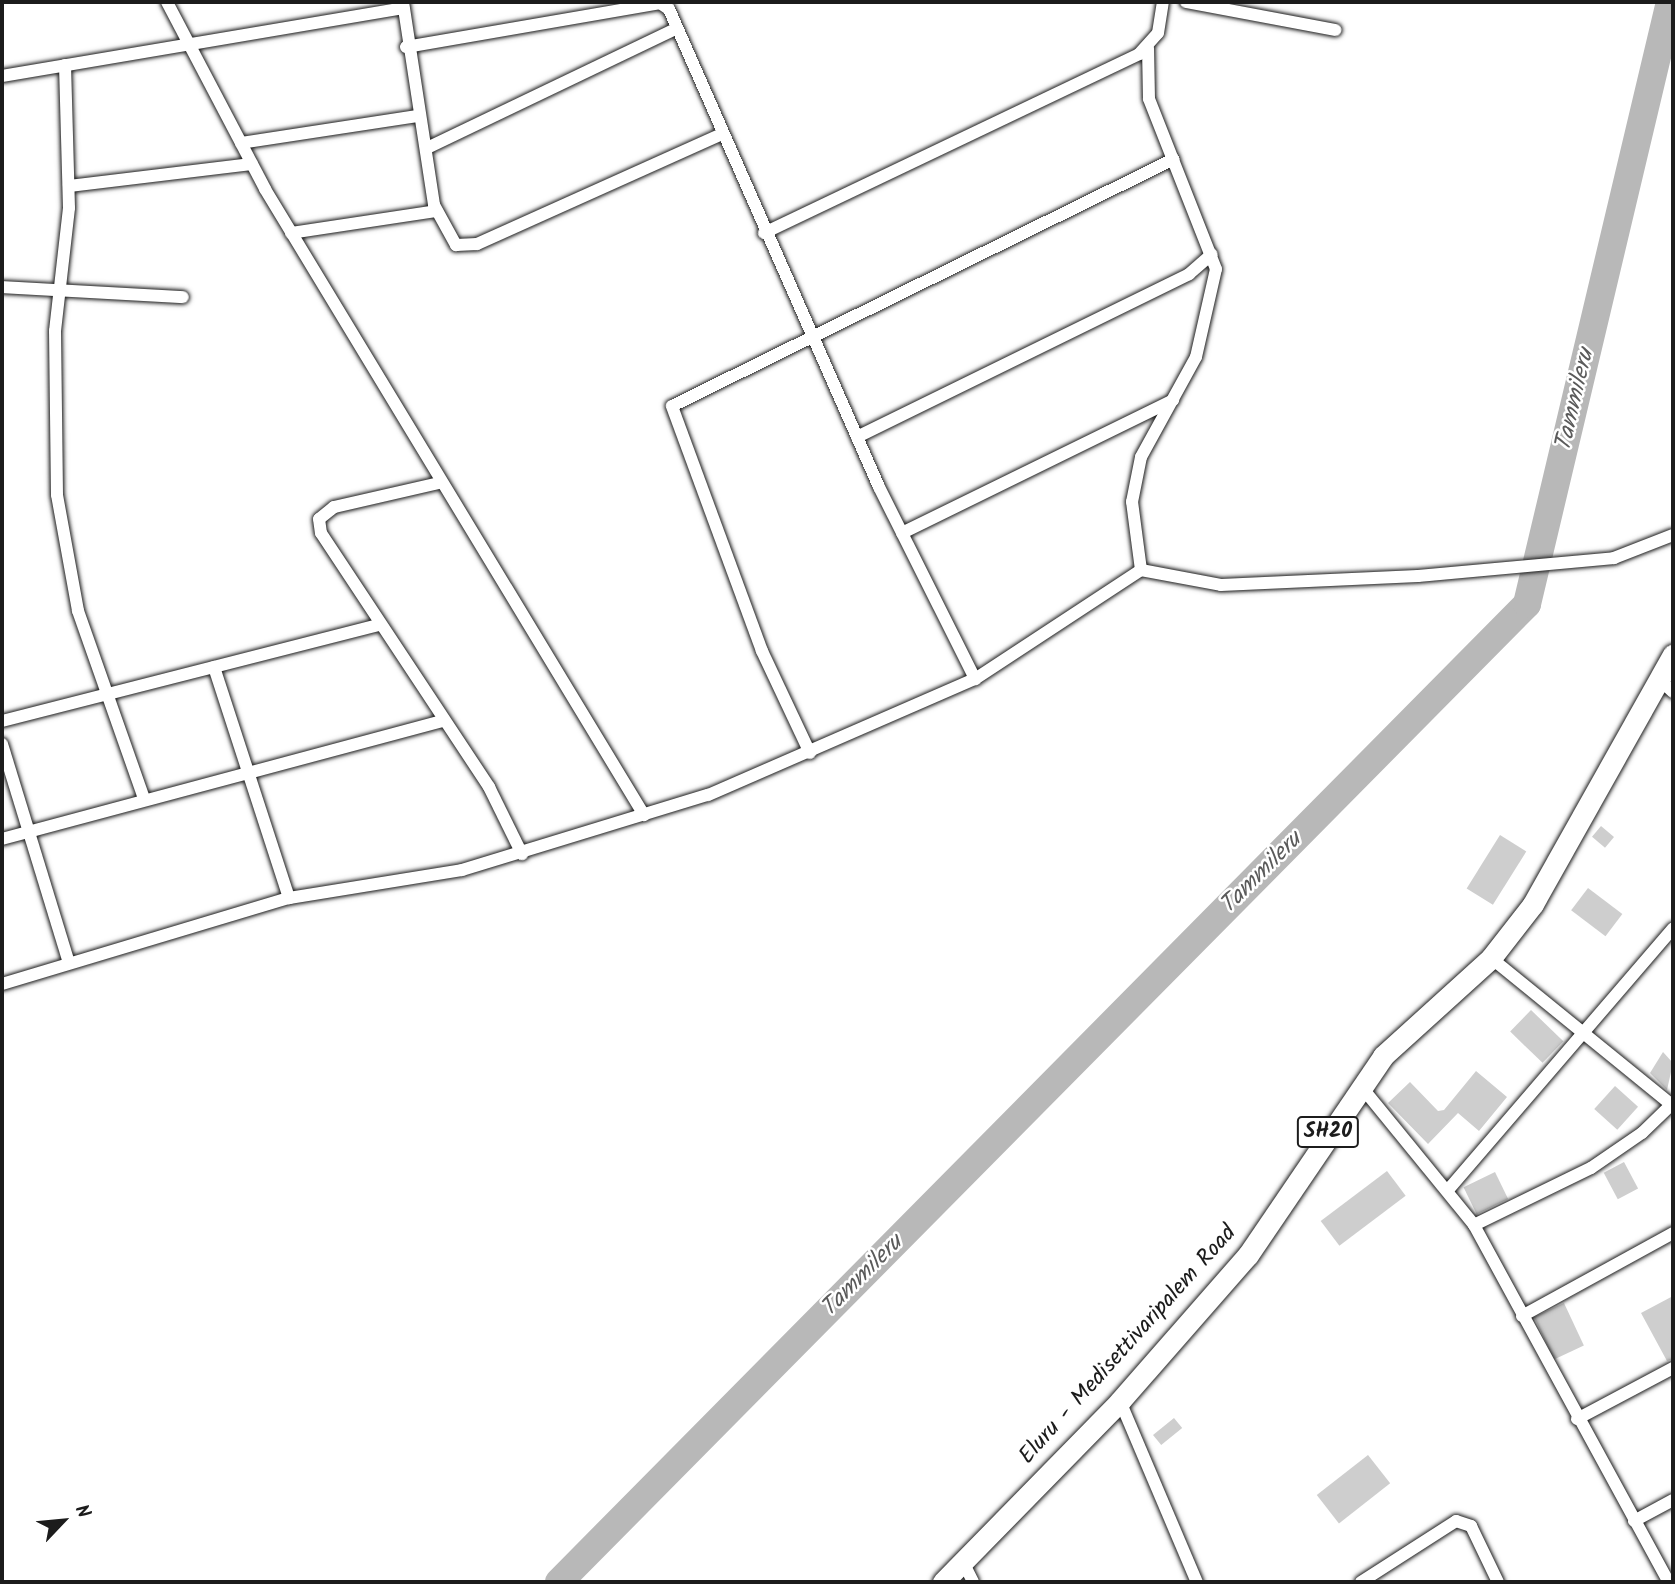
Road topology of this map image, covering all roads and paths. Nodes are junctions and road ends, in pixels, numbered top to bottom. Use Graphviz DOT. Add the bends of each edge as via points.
graph roads {
  1 [pos="167,2"];
  2 [pos="1163,2"];
  3 [pos="1186,2"];
  4 [pos="403,5"];
  5 [pos="675,29"];
  6 [pos="1335,30"];
  7 [pos="406,47"];
  8 [pos="1148,48"];
  9 [pos="192,49"];
  10 [pos="65,65"];
  11 [pos="2,76"];
  12 [pos="418,116"];
  13 [pos="719,135"];
  14 [pos="241,143"];
  15 [pos="427,148"];
  16 [pos="1174,159"];
  17 [pos="252,164"];
  18 [pos="69,186"];
  19 [pos="436,211"];
  20 [pos="291,233"];
  21 [pos="764,233"];
  22 [pos="1212,254"];
  23 [pos="2,287"];
  24 [pos="60,289"];
  25 [pos="183,297"];
  26 [pos="810,334"];
  27 [pos="1174,400"];
  28 [pos="857,437"];
  29 [pos="439,483"];
  30 [pos="902,533"];
  31 [pos="1673,535"];
  32 [pos="1141,570"];
  33 [pos="380,625"];
  34 [pos="1673,655"];
  35 [pos="214,667"];
  36 [pos="975,679"];
  37 [pos="1666,685"];
  38 [pos="106,692"];
  39 [pos="2,721"];
  40 [pos="443,721"];
  41 [pos="2,744"];
  42 [pos="810,753"];
  43 [pos="249,774"];
  44 [pos="144,798"];
  45 [pos="644,815"];
  46 [pos="29,831"];
  47 [pos="2,839"];
  48 [pos="522,854"];
  49 [pos="289,898"];
  50 [pos="1673,928"];
  51 [pos="1491,958"];
  52 [pos="68,960"];
  53 [pos="2,984"];
  54 [pos="1581,1037"];
  55 [pos="1360,1085"];
  56 [pos="1673,1105"];
  57 [pos="1448,1190"];
  58 [pos="1474,1225"];
  59 [pos="1673,1233"];
  60 [pos="1522,1316"];
  61 [pos="1673,1367"];
  62 [pos="1120,1401"];
  63 [pos="1577,1419"];
  64 [pos="1673,1500"];
  65 [pos="1634,1521"];
  66 [pos="963,1562"];
  67 [pos="943,1582"];
  68 [pos="973,1582"];
  69 [pos="1198,1582"];
  70 [pos="1361,1582"];
  71 [pos="1499,1582"];
  72 [pos="1669,1582"];
  1 -- 9 [label="street"];
  2 -- 8 [label="street"];
  3 -- 6 [label="street"];
  4 -- 7 [label="street"];
  4 -- 9 [label="street"];
  5 -- 7 [label="street" via="673,15 660,3"];
  5 -- 13 [label="street"];
  5 -- 15 [label="street"];
  7 -- 12 [label="street"];
  8 -- 16 [label="street" via="1149,99"];
  8 -- 21 [label="street"];
  9 -- 10 [label="street"];
  9 -- 14 [label="street"];
  10 -- 11 [label="street"];
  10 -- 18 [label="street"];
  12 -- 14 [label="street"];
  12 -- 15 [label="street"];
  13 -- 19 [label="street" via="467,247 448,236"];
  13 -- 21 [label="street"];
  14 -- 17 [label="street"];
  15 -- 19 [label="street"];
  16 -- 22 [label="street"];
  16 -- 26 [label="street"];
  17 -- 18 [label="street"];
  17 -- 20 [label="street"];
  18 -- 24 [label="street"];
  19 -- 20 [label="street"];
  20 -- 29 [label="street"];
  21 -- 26 [label="street"];
  22 -- 27 [label="street" via="1212,308"];
  22 -- 28 [label="street" via="1189,274"];
  23 -- 24 [label="street"];
  24 -- 25 [label="street"];
  24 -- 38 [label="street" via="57,495 65,562"];
  26 -- 28 [label="street"];
  26 -- 42 [label="street" via="672,406 671,416 762,651"];
  27 -- 30 [label="street"];
  27 -- 32 [label="street" via="1141,457 1132,502"];
  28 -- 30 [label="street"];
  29 -- 33 [label="street" via="334,507 319,519 321,533"];
  29 -- 45 [label="street"];
  30 -- 36 [label="street"];
  31 -- 32 [label="street" via="1614,558 1512,568 1221,585"];
  32 -- 36 [label="street"];
  33 -- 35 [label="street"];
  33 -- 40 [label="street"];
  34 -- 37 [label="main road, Eluru - Medisettivaripalem Road / SH20"];
  35 -- 38 [label="street"];
  35 -- 43 [label="street"];
  36 -- 42 [label="street"];
  37 -- 51 [label="main road, Eluru - Medisettivaripalem Road / SH20" via="1533,904"];
  38 -- 39 [label="street"];
  38 -- 44 [label="street"];
  40 -- 43 [label="street"];
  40 -- 48 [label="street" via="489,787"];
  41 -- 46 [label="street"];
  42 -- 45 [label="street"];
  43 -- 44 [label="street"];
  43 -- 49 [label="street"];
  44 -- 46 [label="street"];
  45 -- 48 [label="street"];
  46 -- 47 [label="street"];
  46 -- 52 [label="street"];
  48 -- 49 [label="street"];
  49 -- 52 [label="street"];
  50 -- 54 [label="street"];
  51 -- 54 [label="street"];
  51 -- 55 [label="main road, Eluru - Medisettivaripalem Road / SH20" via="1416,1022"];
  52 -- 53 [label="street"];
  54 -- 56 [label="street"];
  54 -- 57 [label="street"];
  55 -- 57 [label="street"];
  55 -- 62 [label="main road, Eluru - Medisettivaripalem Road / SH20" via="1248,1255"];
  56 -- 58 [label="street" via="1591,1168"];
  57 -- 58 [label="street"];
  58 -- 60 [label="street"];
  59 -- 60 [label="street"];
  60 -- 63 [label="street"];
  61 -- 63 [label="street"];
  62 -- 66 [label="main road, Eluru - Medisettivaripalem Road / SH20"];
  62 -- 69 [label="street"];
  63 -- 65 [label="street"];
  64 -- 65 [label="street"];
  65 -- 72 [label="street"];
  66 -- 67 [label="main road, Eluru - Medisettivaripalem Road / SH20"];
  66 -- 68 [label="street"];
  70 -- 71 [label="street" via="1456,1521 1471,1526"];
}
